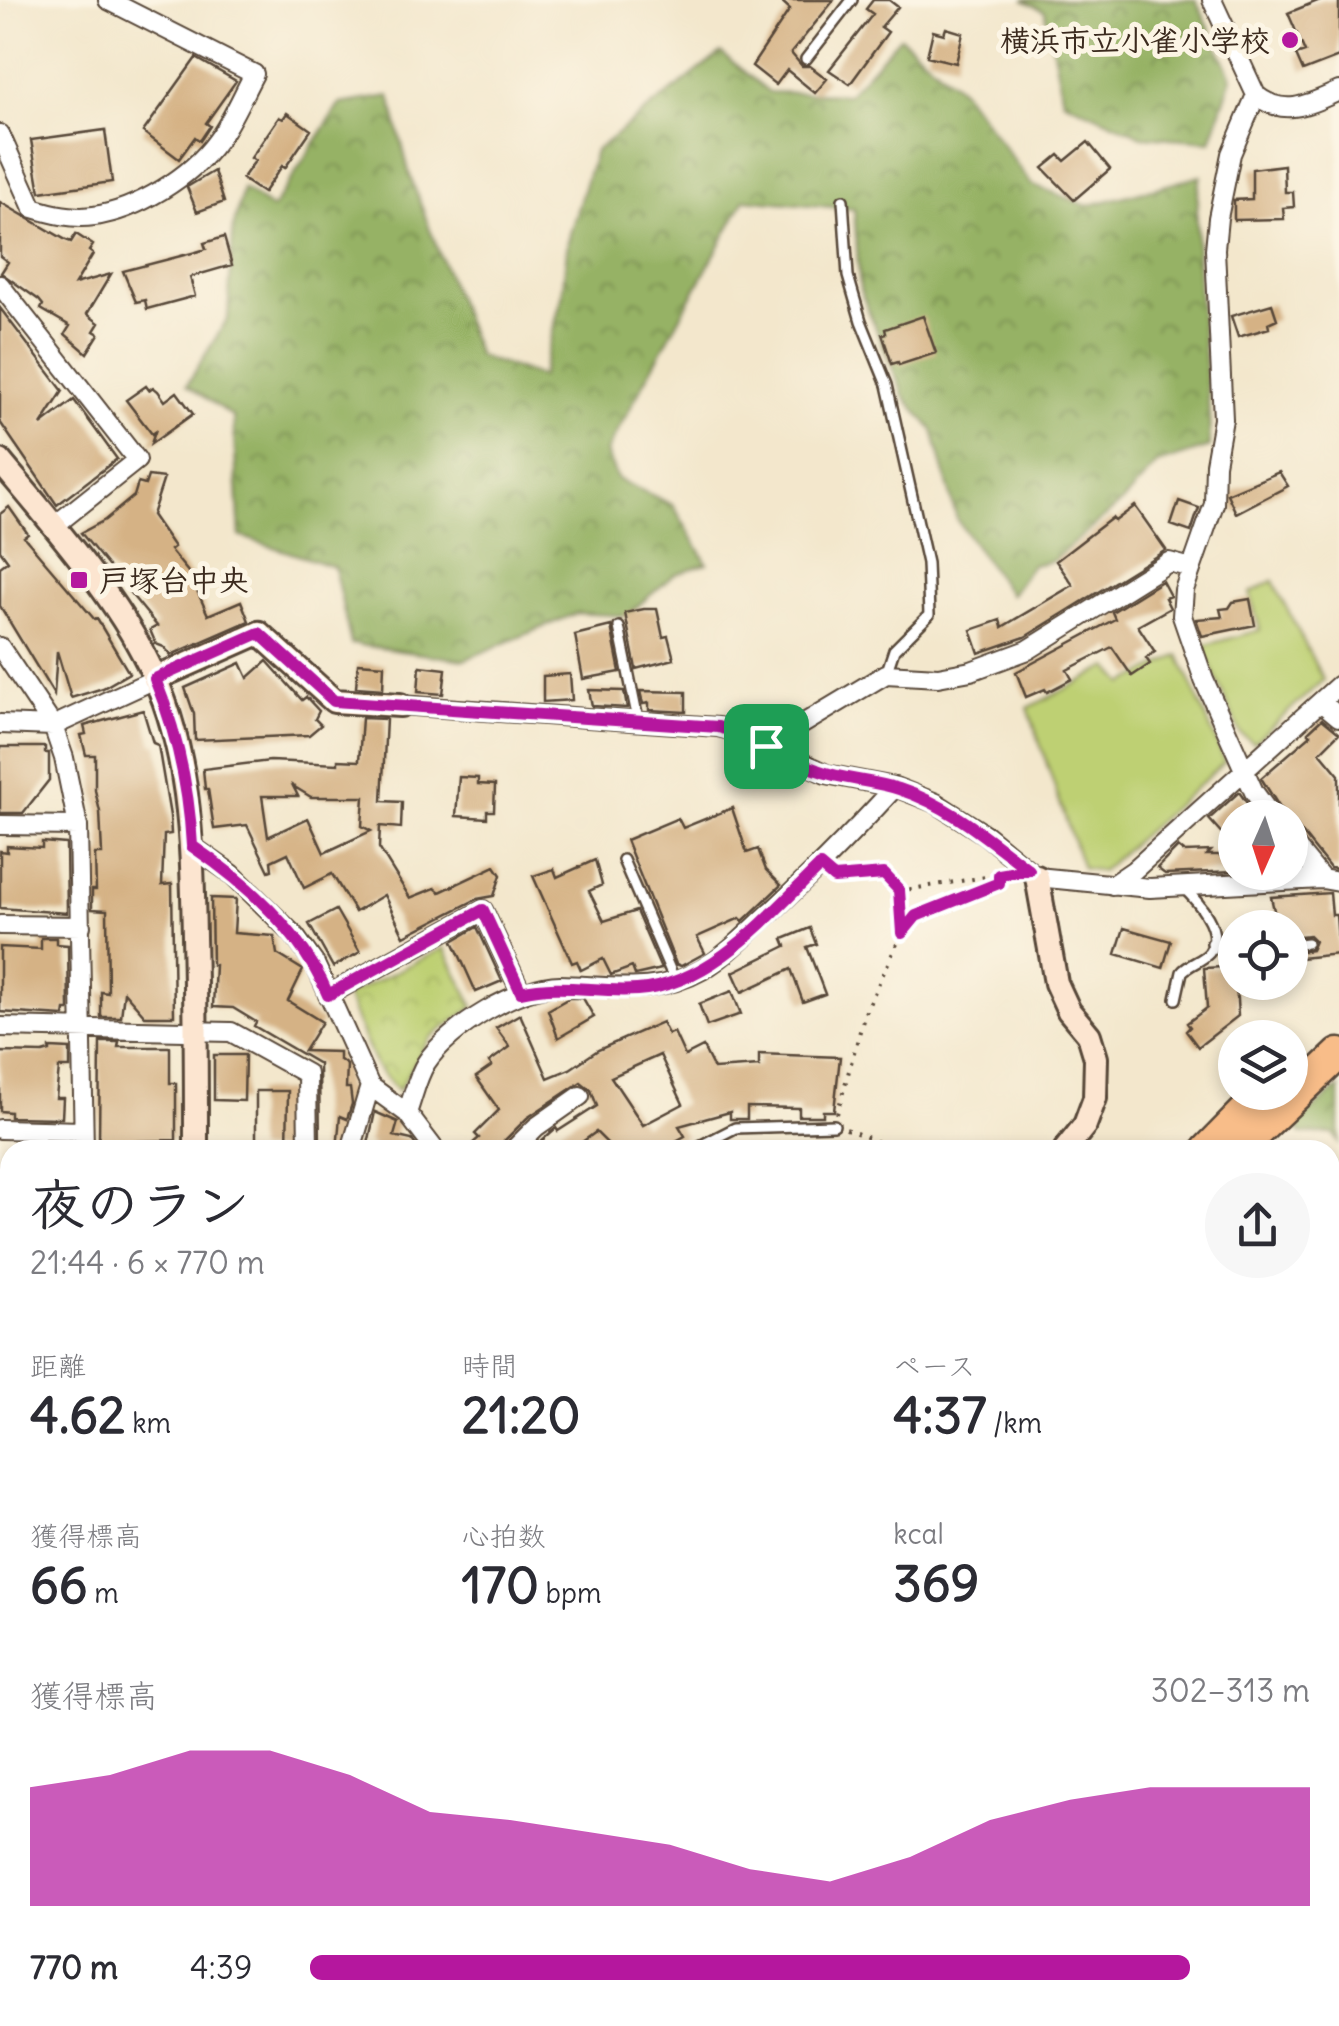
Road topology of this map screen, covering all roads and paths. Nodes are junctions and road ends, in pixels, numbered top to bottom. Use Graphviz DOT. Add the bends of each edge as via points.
graph roads {
  1 [pos="108,0"];
  2 [pos="852,0"];
  3 [pos="1212,0"];
  4 [pos="806,59"];
  5 [pos="1339,91"];
  6 [pos="1256,95"];
  7 [pos="0,134"];
  8 [pos="842,200"];
  9 [pos="0,285"];
  10 [pos="0,461"];
  11 [pos="54,526"];
  12 [pos="1191,568"];
  13 [pos="619,627"];
  14 [pos="0,647"];
  15 [pos="886,674"];
  16 [pos="155,679"];
  17 [pos="1339,686"];
  18 [pos="1321,702"];
  19 [pos="400,706"];
  20 [pos="1339,717"];
  21 [pos="639,723"];
  22 [pos="0,724"];
  23 [pos="53,726"];
  24 [pos="766,746"];
  25 [pos="1244,768"];
  26 [pos="895,788"];
  27 [pos="1260,800"];
  28 [pos="0,825"];
  29 [pos="78,826"];
  30 [pos="192,846"];
  31 [pos="1308,858"];
  32 [pos="623,860"];
  33 [pos="820,866"];
  34 [pos="1033,873"];
  35 [pos="999,875"];
  36 [pos="1330,881"];
  37 [pos="1112,885"];
  38 [pos="1182,886"];
  39 [pos="899,890"];
  40 [pos="0,925"];
  41 [pos="81,926"];
  42 [pos="902,933"];
  43 [pos="1212,944"];
  44 [pos="1218,945"];
  45 [pos="675,981"];
  46 [pos="521,992"];
  47 [pos="328,995"];
  48 [pos="1176,998"];
  49 [pos="0,1027"];
  50 [pos="82,1028"];
  51 [pos="1339,1029"];
  52 [pos="196,1030"];
  53 [pos="1339,1054"];
  54 [pos="1308,1055"];
  55 [pos="370,1086"];
  56 [pos="580,1096"];
  57 [pos="1246,1110"];
  58 [pos="406,1113"];
  59 [pos="834,1124"];
  60 [pos="0,1129"];
  61 [pos="84,1140"];
  62 [pos="196,1140"];
  63 [pos="308,1140"];
  64 [pos="354,1140"];
  65 [pos="427,1140"];
  66 [pos="523,1140"];
  67 [pos="712,1140"];
  68 [pos="874,1140"];
  69 [pos="1072,1140"];
  70 [pos="1217,1140"];
  71 [pos="1249,1140"];
  1 -- 7 [label="street" via="254,74 217,141 194,166 120,209 61,216 33,208"];
  2 -- 4 [label="lane"];
  3 -- 6 [label="street"];
  5 -- 6 [label="street" via="1290,108"];
  6 -- 12 [label="street" via="1231,154 1218,218 1223,419 1214,504"];
  8 -- 15 [label="lane" via="848,276 888,385 928,563 929,615 894,650"];
  9 -- 11 [label="street" via="137,460"];
  10 -- 11 [label="street"];
  11 -- 16 [label="street" via="130,631"];
  12 -- 15 [label="street" via="1169,562 1028,650 972,671"];
  12 -- 25 [label="street" via="1183,628"];
  13 -- 21 [label="lane"];
  14 -- 23 [label="street"];
  15 -- 24 [label="street"];
  16 -- 19 [label="street" via="259,633 334,701"];
  16 -- 23 [label="street"];
  16 -- 30 [label="street" via="183,769"];
  17 -- 18 [label="street"];
  18 -- 20 [label="street"];
  18 -- 25 [label="street"];
  19 -- 21 [label="street"];
  21 -- 24 [label="street" via="718,727"];
  22 -- 23 [label="street"];
  23 -- 29 [label="street"];
  24 -- 26 [label="street" via="826,774"];
  25 -- 27 [label="street"];
  25 -- 37 [label="street"];
  26 -- 33 [label="street"];
  26 -- 34 [label="street" via="962,818"];
  28 -- 29 [label="street"];
  29 -- 41 [label="street"];
  30 -- 47 [label="street" via="232,874 294,935"];
  30 -- 52 [label="street"];
  31 -- 36 [label="street"];
  32 -- 45 [label="lane"];
  33 -- 39 [label="path" via="834,878 884,874"];
  33 -- 45 [label="street" via="720,958"];
  34 -- 35 [label="path"];
  34 -- 37 [label="street"];
  34 -- 69 [label="street" via="1056,983 1096,1058 1095,1098"];
  35 -- 39 [label="path"];
  35 -- 42 [label="path" via="999,883 916,916"];
  36 -- 38 [label="street"];
  37 -- 38 [label="street"];
  38 -- 43 [label="lane" via="1208,918"];
  39 -- 42 [label="path"];
  40 -- 41 [label="street"];
  41 -- 50 [label="street"];
  42 -- 59 [label="path" via="865,1013"];
  43 -- 44 [label="lane"];
  43 -- 48 [label="lane" via="1182,972"];
  45 -- 46 [label="street" via="636,990 562,985"];
  46 -- 47 [label="street" via="483,910"];
  46 -- 58 [label="street" via="450,1036 426,1063"];
  47 -- 55 [label="street"];
  49 -- 50 [label="street"];
  50 -- 52 [label="street"];
  50 -- 61 [label="street"];
  51 -- 54 [label="highway"];
  52 -- 62 [label="street"];
  52 -- 63 [label="street" via="231,1032 307,1074"];
  53 -- 71 [label="highway"];
  55 -- 58 [label="street"];
  55 -- 64 [label="street"];
  56 -- 66 [label="street"];
  57 -- 70 [label="highway"];
  58 -- 65 [label="street"];
  59 -- 67 [label="lane" via="735,1128"];
  59 -- 68 [label="path"];
  60 -- 61 [label="street"];
}
